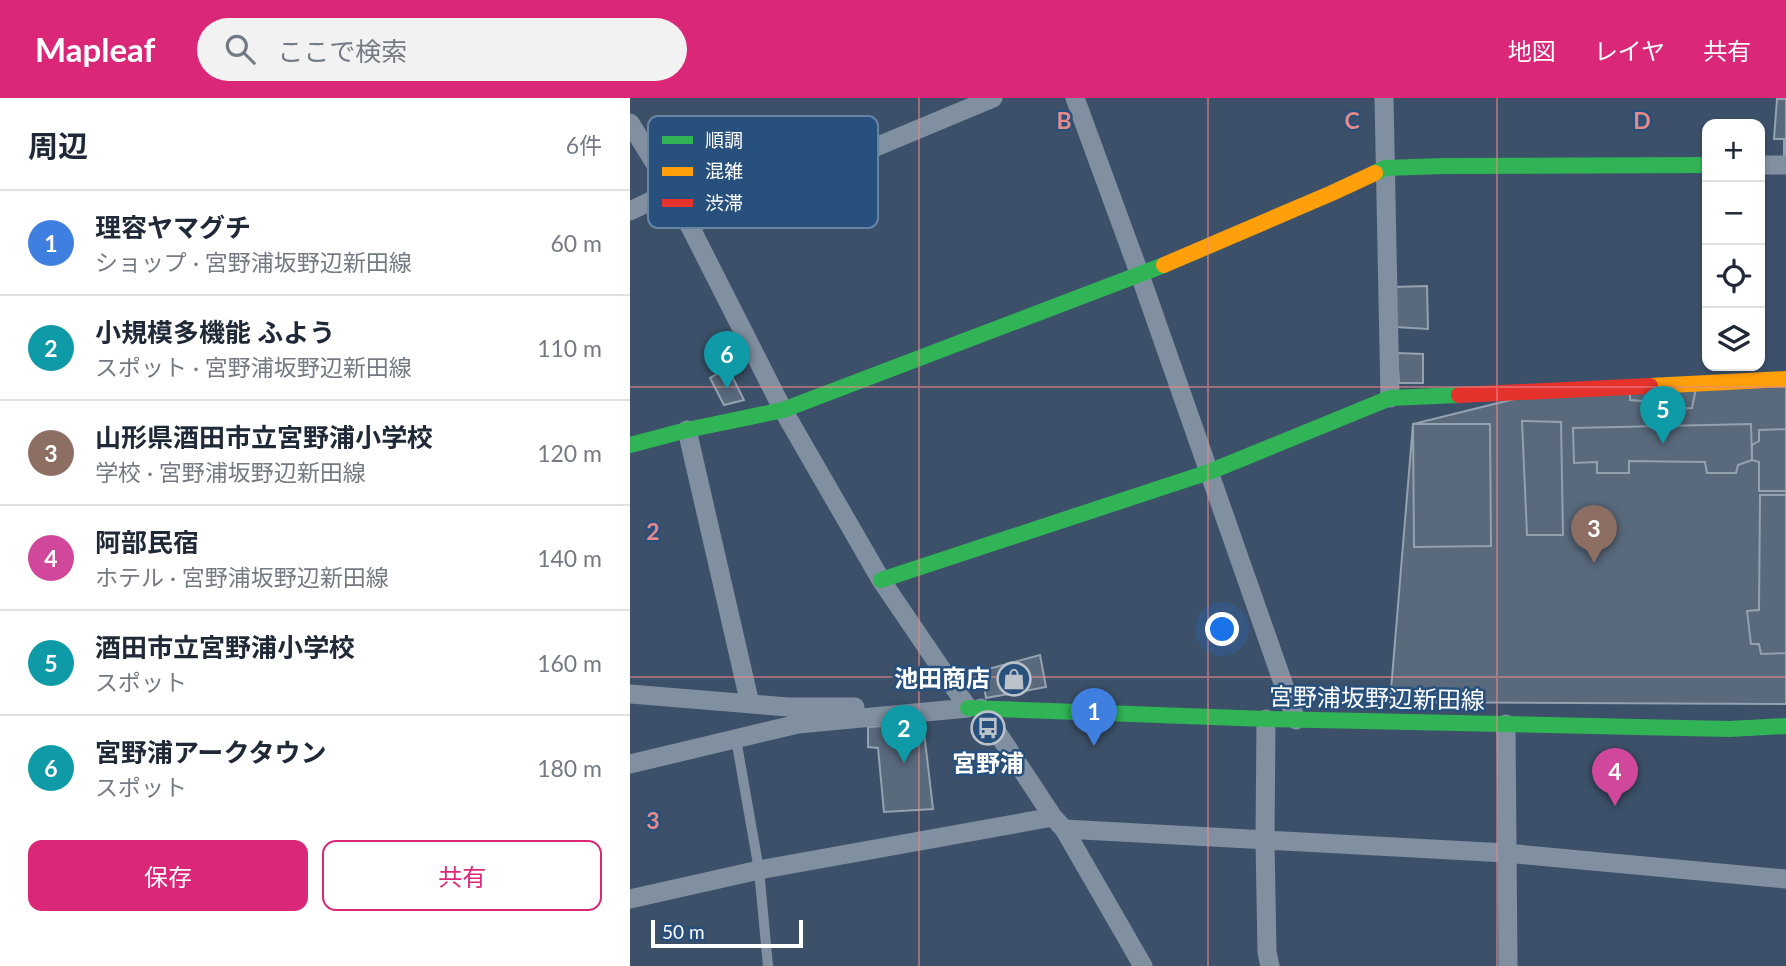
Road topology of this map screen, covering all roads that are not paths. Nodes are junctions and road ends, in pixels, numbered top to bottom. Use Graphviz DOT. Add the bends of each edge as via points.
graph roads {
  1 [pos="993,98"];
  2 [pos="1075,98"];
  3 [pos="1384,98"];
  4 [pos="630,123"];
  5 [pos="878,146"];
  6 [pos="648,152"];
  7 [pos="1702,165"];
  8 [pos="1765,165"];
  9 [pos="1786,165"];
  10 [pos="1385,168"];
  11 [pos="648,202"];
  12 [pos="630,211"];
  13 [pos="691,228"];
  14 [pos="1140,275"];
  15 [pos="1786,379"];
  16 [pos="1390,398"];
  17 [pos="783,410"];
  18 [pos="687,430"];
  19 [pos="630,446"];
  20 [pos="1209,472"];
  21 [pos="881,580"];
  22 [pos="630,694"];
  23 [pos="750,704"];
  24 [pos="975,708"];
  25 [pos="1266,719"];
  26 [pos="1296,720"];
  27 [pos="1506,724"];
  28 [pos="1786,726"];
  29 [pos="736,739"];
  30 [pos="630,764"];
  31 [pos="1059,823"];
  32 [pos="1265,841"];
  33 [pos="1506,853"];
  34 [pos="759,870"];
  35 [pos="1786,879"];
  36 [pos="630,899"];
  37 [pos="768,966"];
  38 [pos="1143,966"];
  39 [pos="1270,966"];
  40 [pos="1508,966"];
  1 -- 5 [label="street"];
  2 -- 14 [label="street"];
  3 -- 10 [label="street"];
  4 -- 6 [label="street"];
  7 -- 10 [label="street"];
  8 -- 9 [label="street"];
  10 -- 14 [label="street"];
  10 -- 16 [label="street"];
  11 -- 12 [label="street"];
  13 -- 17 [label="street"];
  14 -- 17 [label="street"];
  14 -- 20 [label="street"];
  15 -- 16 [label="street"];
  16 -- 20 [label="street"];
  17 -- 18 [label="street"];
  17 -- 21 [label="street"];
  18 -- 19 [label="street"];
  18 -- 23 [label="street"];
  20 -- 21 [label="street"];
  20 -- 26 [label="street"];
  21 -- 24 [label="street"];
  22 -- 23 [label="street"];
  23 -- 24 [label="street"];
  24 -- 25 [label="street, 宮野浦坂野辺新田線"];
  24 -- 29 [label="street" via="798,724"];
  24 -- 31 [label="street"];
  25 -- 26 [label="street, 宮野浦坂野辺新田線"];
  25 -- 32 [label="street"];
  26 -- 27 [label="street, 宮野浦坂野辺新田線"];
  27 -- 28 [label="street, 宮野浦坂野辺新田線"];
  27 -- 33 [label="street"];
  29 -- 30 [label="street"];
  29 -- 34 [label="lane"];
  31 -- 32 [label="street"];
  31 -- 34 [label="street"];
  31 -- 38 [label="street"];
  32 -- 33 [label="street"];
  32 -- 39 [label="street"];
  33 -- 35 [label="street"];
  33 -- 40 [label="street"];
  34 -- 36 [label="street"];
  34 -- 37 [label="lane"];
}
